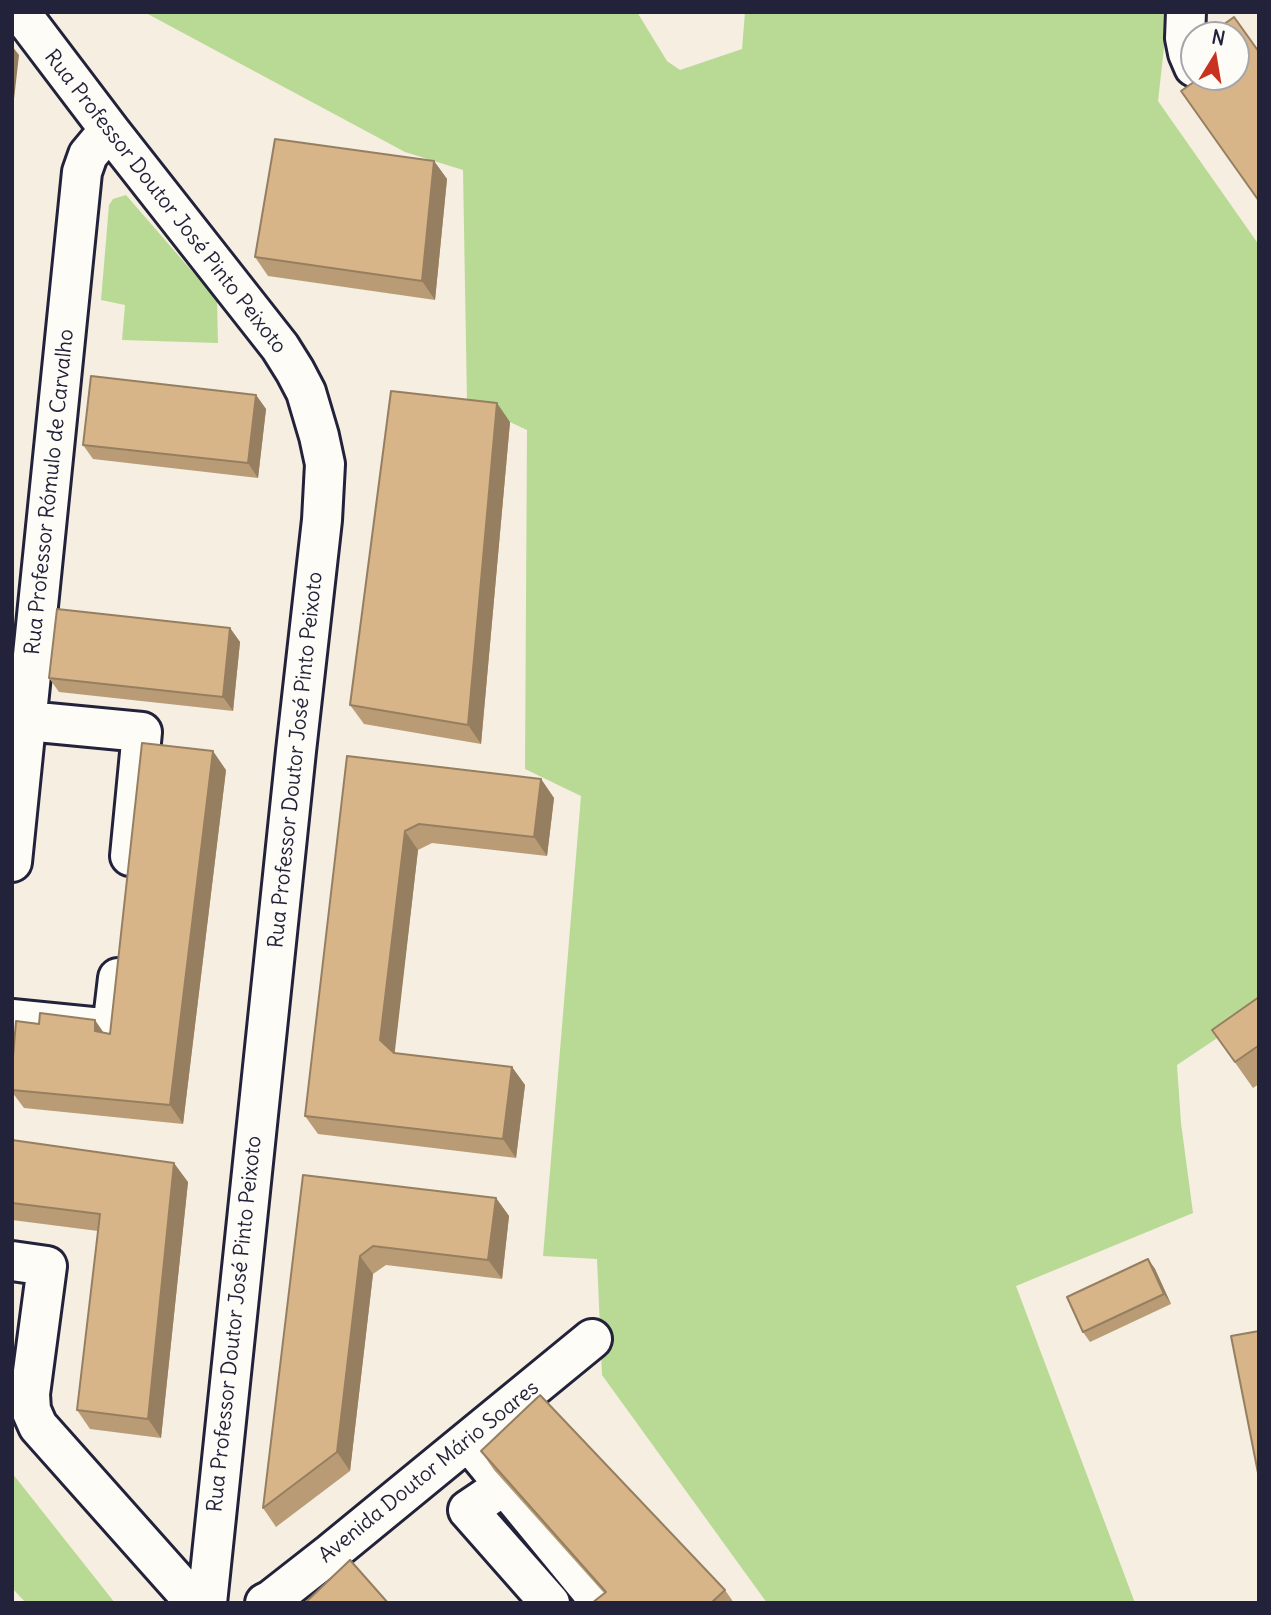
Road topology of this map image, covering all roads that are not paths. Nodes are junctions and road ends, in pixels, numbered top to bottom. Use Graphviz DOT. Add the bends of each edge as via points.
graph roads {
  1 [pos="20,12"];
  2 [pos="111,132"];
  3 [pos="27,721"];
  4 [pos="12,862"];
  5 [pos="126,894"];
  6 [pos="121,948"];
  7 [pos="12,1019"];
  8 [pos="30,1264"];
  9 [pos="593,1339"];
  10 [pos="468,1441"];
  11 [pos="505,1485"];
  12 [pos="206,1603"];
  13 [pos="265,1603"];
  14 [pos="550,1603"];
  15 [pos="601,1603"];
  1 -- 2 [label="street, Rua Professor Doutor José Pinto Peixoto"];
  2 -- 3 [label="street, Rua Professor Rómulo de Carvalho" via="88,155 82,172"];
  2 -- 12 [label="street, Rua Professor Doutor José Pinto Peixoto" via="280,347 306,391 325,464 323,520"];
  3 -- 4 [label="street, Rua Professor Rómulo de Carvalho"];
  3 -- 5 [label="street" via="142,732"];
  6 -- 7 [label="street" via="113,1029"];
  8 -- 12 [label="street" via="30,1394 38,1426 184,1590"];
  9 -- 10 [label="street, Avenida Doutor Mário Soares"];
  10 -- 11 [label="street"];
  10 -- 13 [label="street, Avenida Doutor Mário Soares"];
  11 -- 14 [label="street" via="468,1510"];
  11 -- 15 [label="street"];
}
